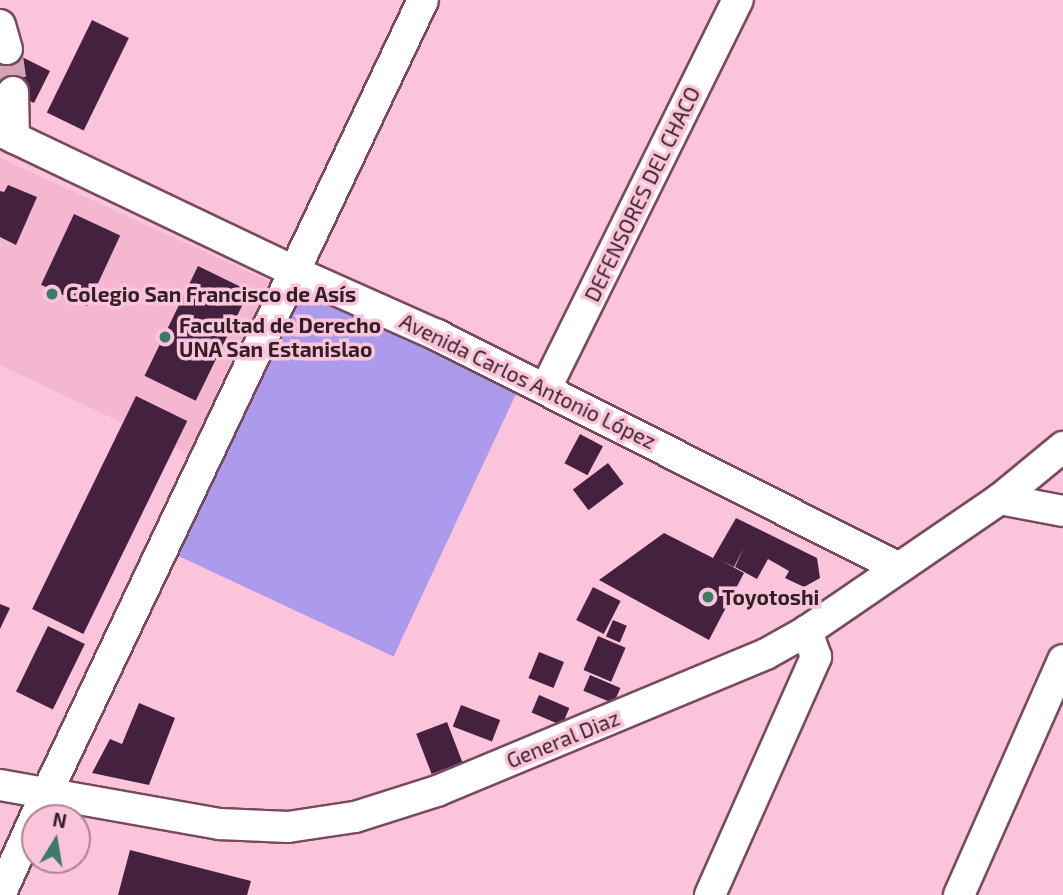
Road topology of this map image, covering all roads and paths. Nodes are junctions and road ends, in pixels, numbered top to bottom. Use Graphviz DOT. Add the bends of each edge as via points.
graph roads {
  1 [pos="423,0"];
  2 [pos="738,0"];
  3 [pos="13,92"];
  4 [pos="7,135"];
  5 [pos="293,271"];
  6 [pos="547,388"];
  7 [pos="1063,447"];
  8 [pos="1000,499"];
  9 [pos="1063,511"];
  10 [pos="899,568"];
  11 [pos="807,631"];
  12 [pos="1063,660"];
  13 [pos="0,785"];
  14 [pos="30,804"];
  15 [pos="42,804"];
  16 [pos="91,814"];
  17 [pos="21,849"];
  18 [pos="0,895"];
  19 [pos="710,895"];
  20 [pos="958,895"];
  1 -- 5 [label="street"];
  2 -- 6 [label="street, DEFENSORES DEL CHACO"];
  3 -- 4 [label="street"];
  4 -- 5 [label="street, Avenida Carlos Antonio López"];
  5 -- 6 [label="street, Avenida Carlos Antonio López"];
  5 -- 15 [label="street"];
  6 -- 10 [label="street, Avenida Carlos Antonio López"];
  7 -- 8 [label="street, General Diaz"];
  8 -- 9 [label="street"];
  8 -- 10 [label="street, General Diaz"];
  10 -- 11 [label="street, General Diaz"];
  11 -- 16 [label="street, General Diaz" via="766,653 438,791 355,817 288,827"];
  11 -- 19 [label="street" via="816,657"];
  12 -- 20 [label="street"];
  13 -- 14 [label="street, General Diaz"];
  17 -- 18 [label="street"];
}
